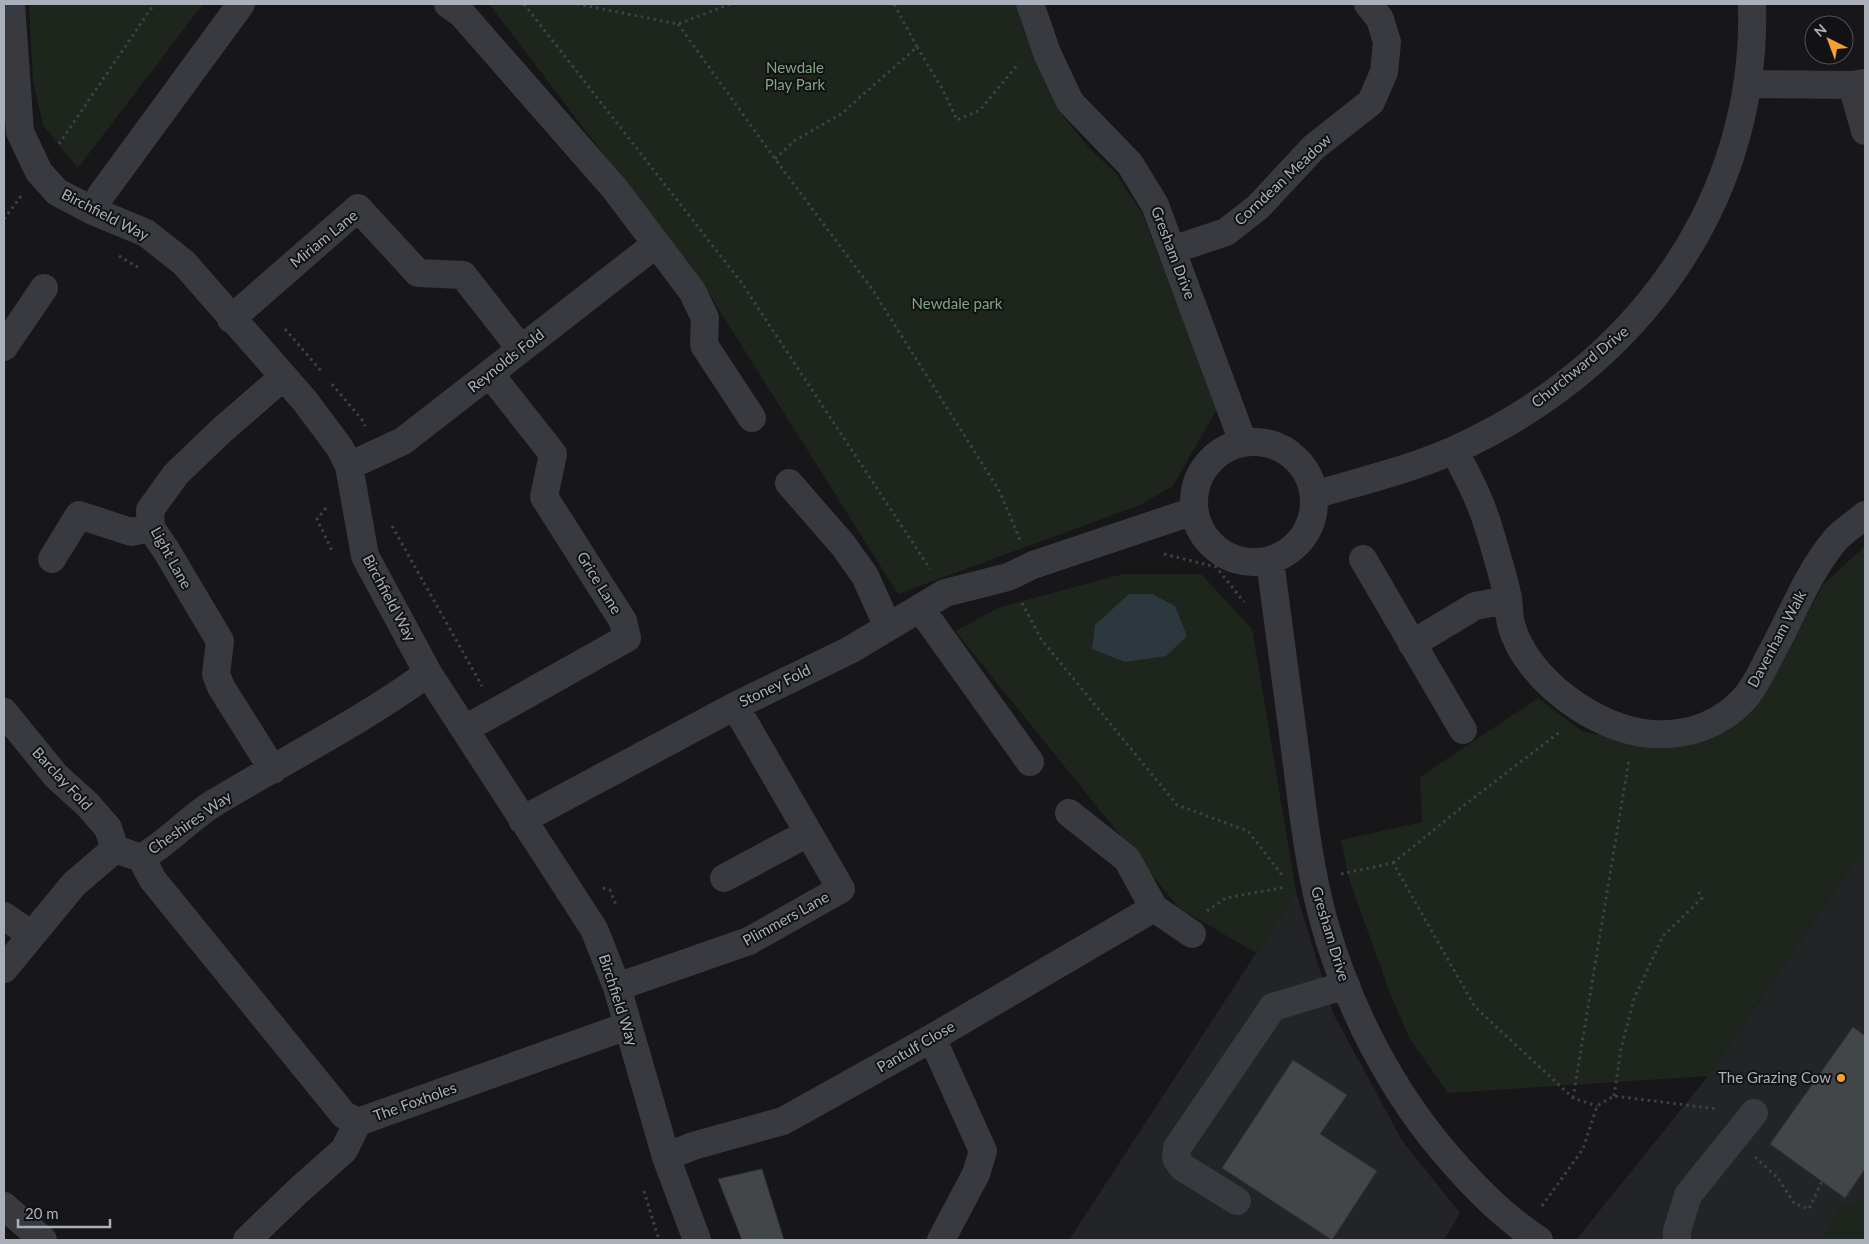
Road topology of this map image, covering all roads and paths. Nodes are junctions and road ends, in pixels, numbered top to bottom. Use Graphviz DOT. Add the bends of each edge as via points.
graph roads {
  1 [pos="10,4"];
  2 [pos="154,4"];
  3 [pos="242,4"];
  4 [pos="448,4"];
  5 [pos="524,4"];
  6 [pos="577,4"];
  7 [pos="730,4"];
  8 [pos="894,4"];
  9 [pos="1030,4"];
  10 [pos="1368,4"];
  11 [pos="1752,4"];
  12 [pos="678,24"];
  13 [pos="917,47"];
  14 [pos="1047,53"];
  15 [pos="1747,84"];
  16 [pos="1859,84"];
  17 [pos="1865,131"];
  18 [pos="58,146"];
  19 [pos="774,159"];
  20 [pos="93,212"];
  21 [pos="656,244"];
  22 [pos="1172,250"];
  23 [pos="44,288"];
  24 [pos="231,319"];
  25 [pos="4,347"];
  26 [pos="521,349"];
  27 [pos="490,374"];
  28 [pos="283,377"];
  29 [pos="752,418"];
  30 [pos="1243,442"];
  31 [pos="1454,450"];
  32 [pos="349,466"];
  33 [pos="789,483"];
  34 [pos="1314,495"];
  35 [pos="1194,511"];
  36 [pos="1865,515"];
  37 [pos="151,528"];
  38 [pos="1160,553"];
  39 [pos="52,559"];
  40 [pos="1363,559"];
  41 [pos="1270,560"];
  42 [pos="1033,565"];
  43 [pos="1008,577"];
  44 [pos="945,593"];
  45 [pos="1508,600"];
  46 [pos="1245,604"];
  47 [pos="888,627"];
  48 [pos="1412,644"];
  49 [pos="428,673"];
  50 [pos="735,706"];
  51 [pos="1581,708"];
  52 [pos="6,720"];
  53 [pos="465,729"];
  54 [pos="1463,730"];
  55 [pos="1633,731"];
  56 [pos="1030,762"];
  57 [pos="273,770"];
  58 [pos="1069,813"];
  59 [pos="522,820"];
  60 [pos="808,833"];
  61 [pos="115,849"];
  62 [pos="141,858"];
  63 [pos="1392,863"];
  64 [pos="724,878"];
  65 [pos="1284,878"];
  66 [pos="1301,881"];
  67 [pos="1698,891"];
  68 [pos="1154,908"];
  69 [pos="4,916"];
  70 [pos="1188,931"];
  71 [pos="32,935"];
  72 [pos="4,969"];
  73 [pos="1346,985"];
  74 [pos="617,987"];
  75 [pos="627,1026"];
  76 [pos="932,1038"];
  77 [pos="1614,1096"];
  78 [pos="1573,1098"];
  79 [pos="1597,1106"];
  80 [pos="1754,1113"];
  81 [pos="358,1122"];
  82 [pos="1734,1138"];
  83 [pos="666,1157"];
  84 [pos="1822,1182"];
  85 [pos="1237,1201"];
  86 [pos="4,1206"];
  87 [pos="1527,1237"];
  88 [pos="43,1240"];
  89 [pos="247,1240"];
  90 [pos="697,1240"];
  91 [pos="942,1240"];
  92 [pos="1677,1240"];
  1 -- 20 [label="street, Birchfield Way" via="20,132 39,172 57,192"];
  2 -- 18 [label="path"];
  3 -- 20 [label="street" via="101,195"];
  4 -- 21 [label="street" via="462,14 615,189"];
  5 -- 44 [label="path" via="741,282"];
  6 -- 12 [label="path"];
  7 -- 12 [label="path"];
  8 -- 13 [label="path"];
  9 -- 14 [label="street, Gresham Drive"];
  10 -- 22 [label="street, Corndean Meadow" via="1380,20 1387,42 1384,72 1371,102 1314,147 1258,207 1226,232"];
  11 -- 15 [label="street, Churchward Drive"];
  12 -- 19 [label="path"];
  13 -- 14 [label="path" via="943,90 956,120 980,110 1024,58"];
  13 -- 19 [label="path" via="841,114 794,141"];
  14 -- 22 [label="street, Gresham Drive" via="1070,102 1130,164 1156,205"];
  15 -- 16 [label="street"];
  15 -- 31 [label="street, Churchward Drive" via="1727,164 1705,217 1684,257 1644,312 1611,346 1566,382 1524,412"];
  16 -- 17 [label="street"];
  19 -- 42 [label="path" via="883,306 1000,492 1022,548"];
  20 -- 24 [label="street, Birchfield Way" via="146,233 184,263"];
  21 -- 26 [label="street, Reynolds Fold"];
  21 -- 29 [label="street" via="692,291 705,318 704,345"];
  22 -- 30 [label="street, Gresham Drive"];
  23 -- 25 [label="street"];
  24 -- 26 [label="street, Miriam Lane" via="358,208 418,273 463,276"];
  24 -- 28 [label="street, Birchfield Way"];
  26 -- 27 [label="street, Reynolds Fold"];
  27 -- 32 [label="street, Reynolds Fold" via="403,441"];
  27 -- 53 [label="street, Grice Lane" via="553,454 544,497 623,621 627,638"];
  28 -- 32 [label="street, Birchfield Way" via="340,448"];
  28 -- 37 [label="street, Light Lane" via="176,474 150,510"];
  30 -- 34 [label="street" via="1259,442 1289,452 1303,467"];
  30 -- 35 [label="street" via="1222,450 1204,466 1197,480"];
  31 -- 34 [label="street, Churchward Drive"];
  31 -- 45 [label="street, Davenham Walk" via="1474,488 1488,526"];
  32 -- 49 [label="street, Birchfield Way" via="365,556"];
  33 -- 47 [label="street" via="843,545 865,576"];
  34 -- 41 [label="street" via="1314,512 1308,530 1294,548"];
  35 -- 41 [label="street" via="1196,523 1207,542 1220,553 1246,562"];
  35 -- 42 [label="street, Stoney Fold"];
  36 -- 55 [label="street, Davenham Walk" via="1837,538 1813,571 1745,698 1725,716 1704,727 1673,735"];
  37 -- 39 [label="street" via="131,532 79,515"];
  37 -- 57 [label="street, Light Lane" via="220,642 216,674 221,687"];
  38 -- 46 [label="path" via="1216,567"];
  40 -- 48 [label="street"];
  41 -- 66 [label="street, Gresham Drive" via="1309,860"];
  42 -- 43 [label="street, Stoney Fold"];
  43 -- 44 [label="street, Stoney Fold"];
  43 -- 65 [label="path" via="1041,639 1177,806 1248,831"];
  44 -- 47 [label="street, Stoney Fold"];
  44 -- 56 [label="street" via="920,608"];
  45 -- 48 [label="street" via="1475,606"];
  45 -- 51 [label="street, Davenham Walk" via="1511,625 1524,654 1537,672"];
  47 -- 50 [label="street, Stoney Fold" via="850,650"];
  48 -- 54 [label="street"];
  49 -- 53 [label="street, Birchfield Way"];
  49 -- 57 [label="street, Cheshires Way"];
  50 -- 59 [label="street, Stoney Fold"];
  50 -- 60 [label="street, Plimmers Lane"];
  51 -- 55 [label="street, Davenham Walk"];
  51 -- 63 [label="path" via="1562,731"];
  52 -- 61 [label="street, Barclay Fold" via="108,828"];
  53 -- 59 [label="street, Birchfield Way"];
  55 -- 78 [label="path"];
  57 -- 62 [label="street, Cheshires Way" via="212,804"];
  58 -- 68 [label="street" via="1127,858"];
  59 -- 74 [label="street, Birchfield Way" via="594,930"];
  60 -- 64 [label="street"];
  60 -- 74 [label="street, Plimmers Lane" via="841,889 749,941"];
  61 -- 62 [label="street, Cheshires Way"];
  61 -- 71 [label="street" via="74,884"];
  62 -- 81 [label="street" via="153,880 344,1114"];
  63 -- 66 [label="path"];
  63 -- 78 [label="path" via="1475,1007"];
  66 -- 70 [label="path" via="1291,886 1226,898"];
  66 -- 73 [label="street, Gresham Drive" via="1324,923"];
  67 -- 77 [label="path" via="1702,898 1663,936 1634,998 1621,1049"];
  68 -- 70 [label="street"];
  68 -- 76 [label="street, Pantulf Close"];
  69 -- 71 [label="street"];
  71 -- 72 [label="street"];
  73 -- 85 [label="street" via="1273,1006 1177,1148 1176,1158 1182,1167"];
  73 -- 87 [label="street, Gresham Drive" via="1379,1056 1425,1131 1475,1187"];
  74 -- 75 [label="street, Birchfield Way"];
  75 -- 81 [label="street, The Foxholes"];
  75 -- 83 [label="street, Birchfield Way"];
  76 -- 83 [label="street, Pantulf Close" via="783,1121 692,1146"];
  76 -- 91 [label="street" via="983,1151 976,1174"];
  77 -- 79 [label="path"];
  77 -- 80 [label="path"];
  78 -- 79 [label="path"];
  79 -- 87 [label="path" via="1583,1149"];
  80 -- 82 [label="street"];
  81 -- 89 [label="street, The Foxholes" via="344,1150"];
  82 -- 84 [label="path" via="1778,1178 1794,1203 1809,1209"];
  82 -- 92 [label="street" via="1688,1195"];
  83 -- 90 [label="street, Birchfield Way"];
  86 -- 88 [label="street"];
}
